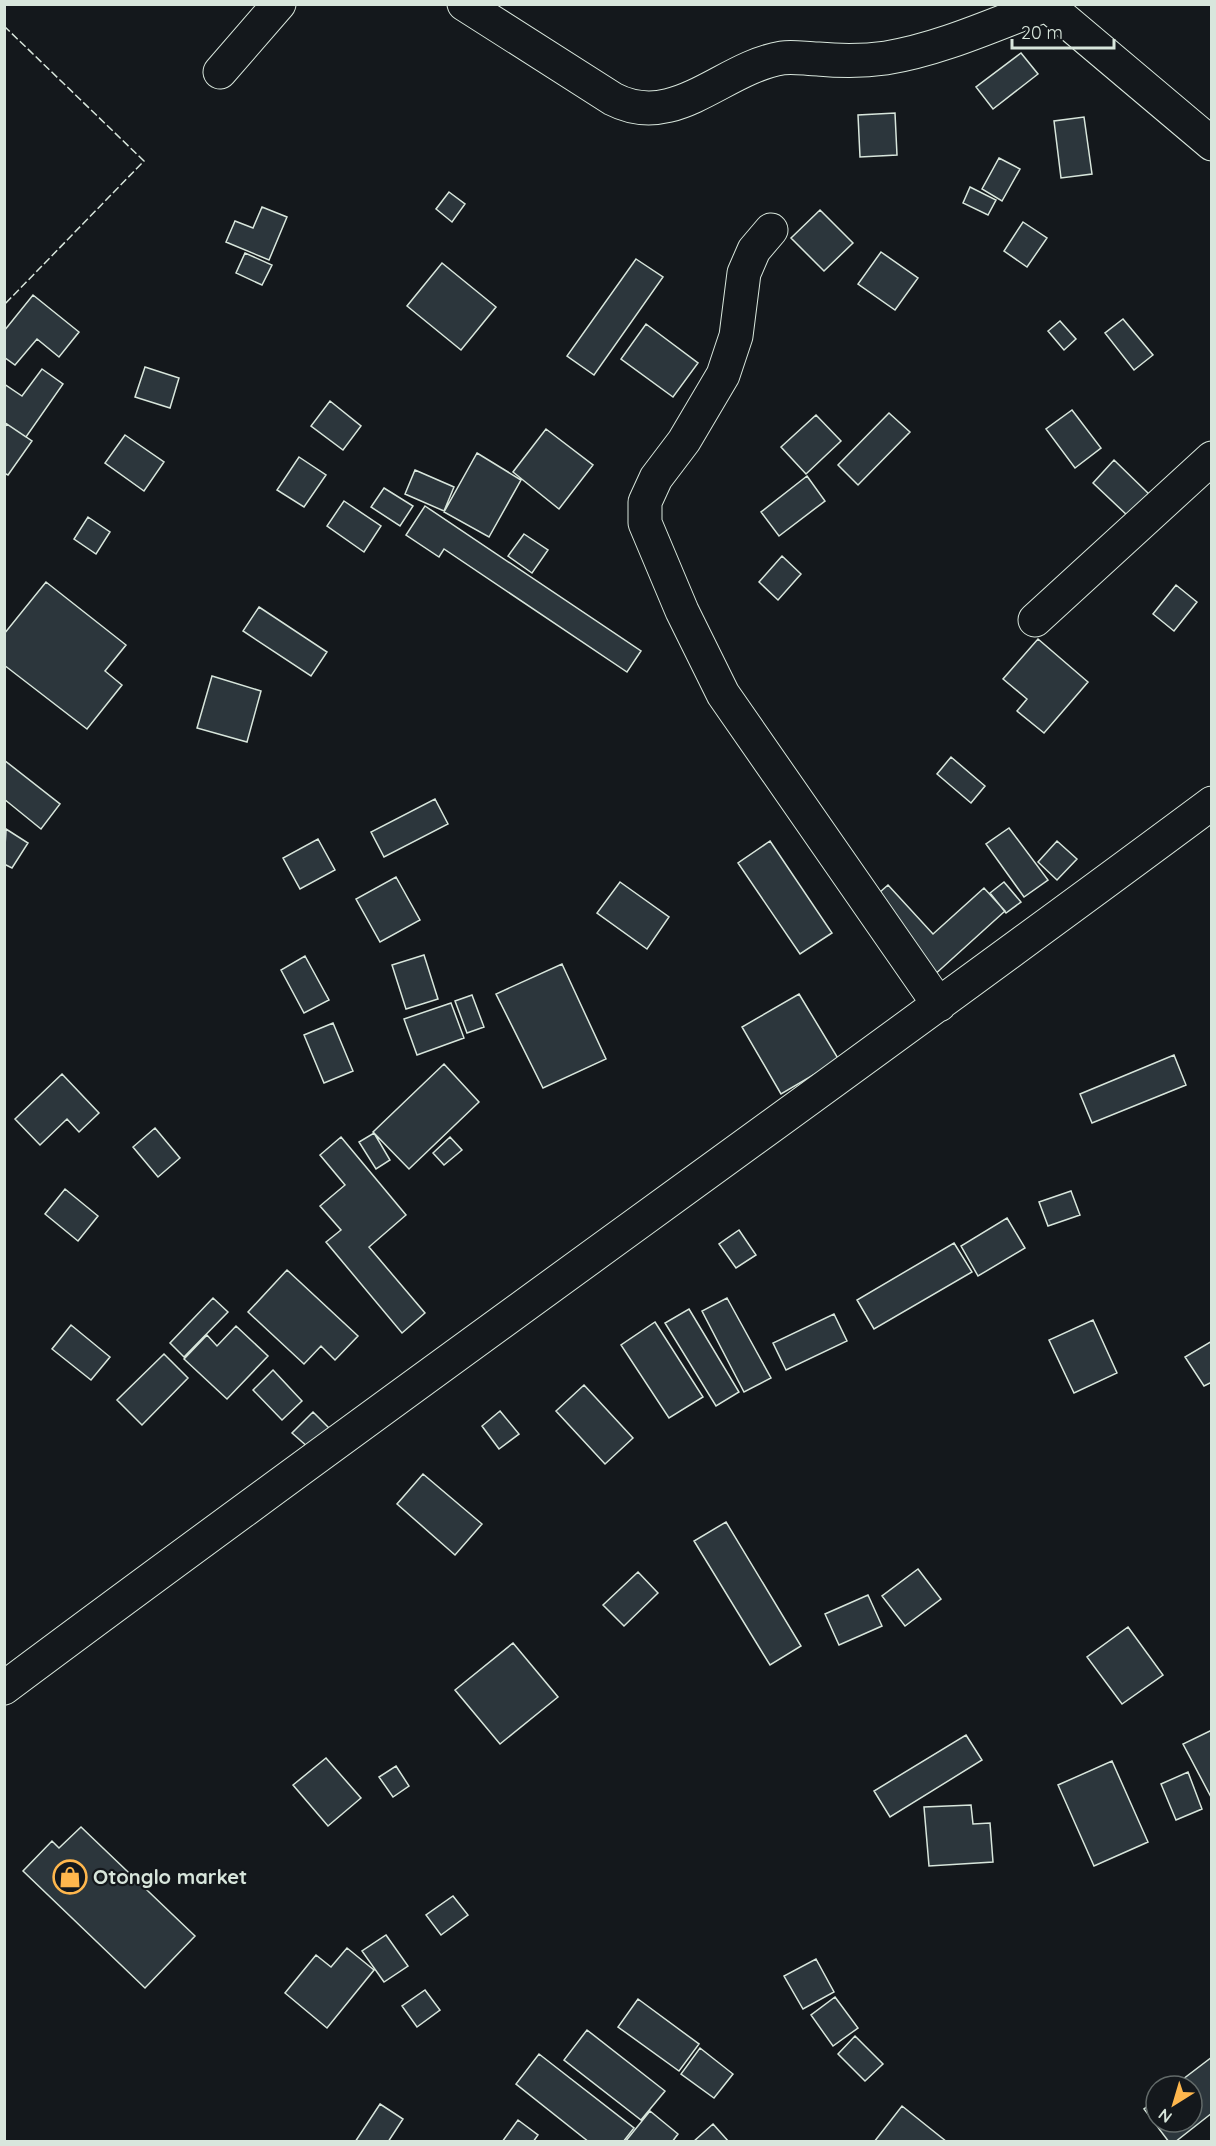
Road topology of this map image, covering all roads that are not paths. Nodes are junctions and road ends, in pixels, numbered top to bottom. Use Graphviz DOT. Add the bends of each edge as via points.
graph roads {
  1 [pos="279,4"];
  2 [pos="464,4"];
  3 [pos="1046,5"];
  4 [pos="220,72"];
  5 [pos="1212,144"];
  6 [pos="771,230"];
  7 [pos="1212,458"];
  8 [pos="1035,620"];
  9 [pos="1212,802"];
  10 [pos="939,1005"];
  11 [pos="4,1689"];
  1 -- 4 [label="street"];
  2 -- 3 [label="street" via="613,99 631,108 650,110 679,103 752,66 783,58 886,58 939,44"];
  3 -- 5 [label="street"];
  6 -- 10 [label="street" via="754,250 744,273 736,336 723,375 684,441 656,478 645,502 645,524 723,693"];
  7 -- 8 [label="street"];
  9 -- 10 [label="street"];
  10 -- 11 [label="street"];
}
